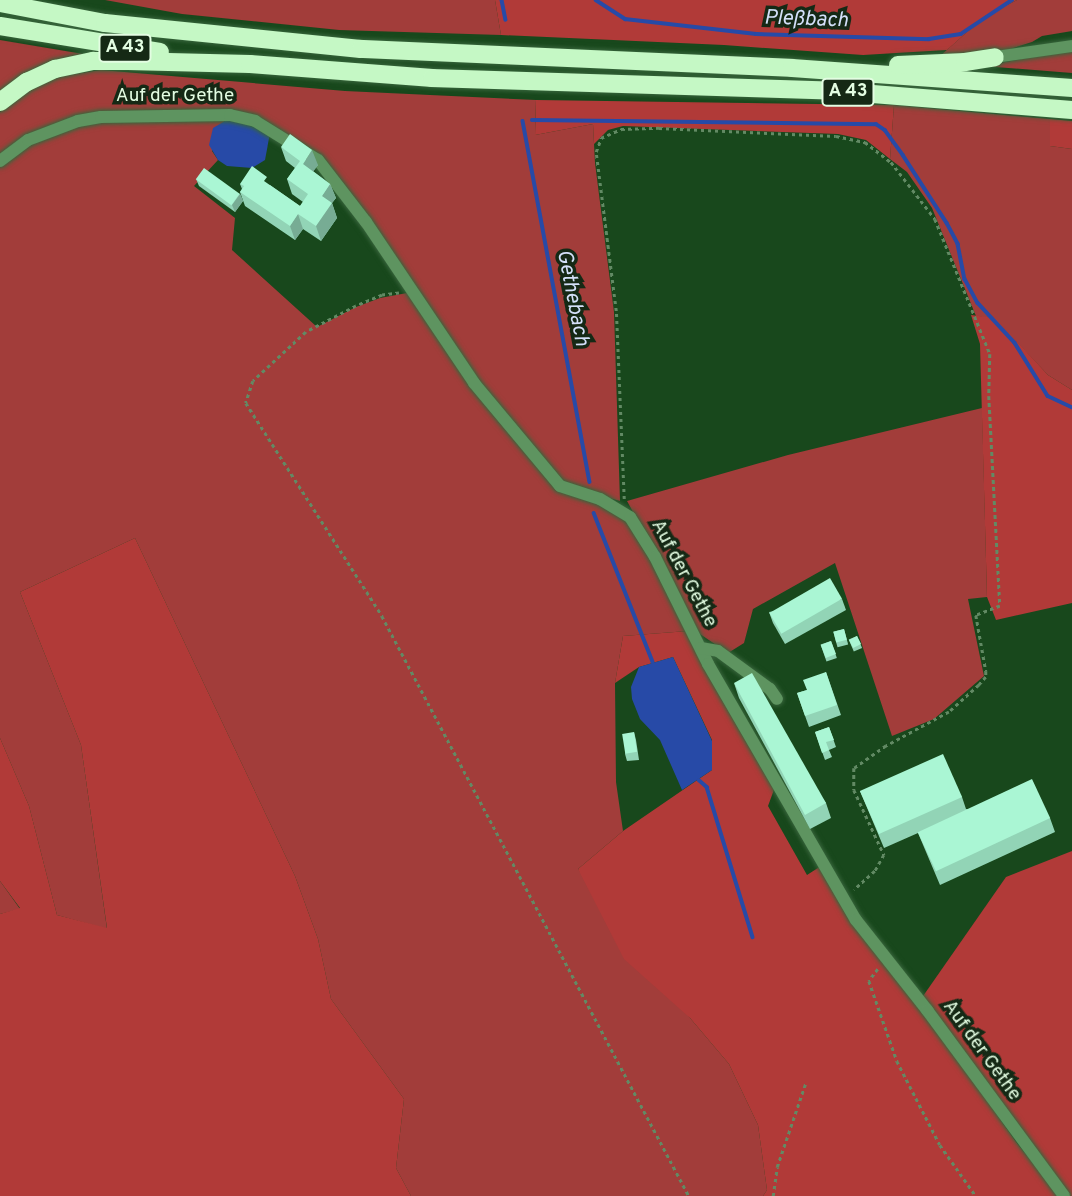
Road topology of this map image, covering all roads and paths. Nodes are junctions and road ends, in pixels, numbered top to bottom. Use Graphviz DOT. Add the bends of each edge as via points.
graph roads {
  1 [pos="49,0"];
  2 [pos="0,4"];
  3 [pos="0,26"];
  4 [pos="196,34"];
  5 [pos="1072,46"];
  6 [pos="995,57"];
  7 [pos="250,64"];
  8 [pos="792,68"];
  9 [pos="1072,88"];
  10 [pos="0,102"];
  11 [pos="1072,110"];
  12 [pos="0,162"];
  13 [pos="412,292"];
  14 [pos="624,512"];
  15 [pos="701,648"];
  16 [pos="777,699"];
  17 [pos="844,899"];
  18 [pos="886,958"];
  19 [pos="806,1082"];
  20 [pos="688,1196"];
  21 [pos="773,1196"];
  22 [pos="976,1196"];
  23 [pos="1064,1196"];
  1 -- 4 [label="highway"];
  2 -- 4 [label="highway, A 43"];
  3 -- 7 [label="highway, A 43"];
  4 -- 8 [label="highway, A 43" via="361,49"];
  5 -- 6 [label="street"];
  6 -- 8 [label="highway"];
  7 -- 10 [label="highway" via="93,61 55,69"];
  7 -- 11 [label="highway, A 43" via="432,78 835,91"];
  8 -- 9 [label="highway, A 43"];
  12 -- 13 [label="street, Auf der Gethe" via="28,140 78,121 242,116 318,160"];
  13 -- 14 [label="street, Auf der Gethe" via="474,383 559,486"];
  13 -- 20 [label="path" via="382,295 306,332 253,381 246,403 382,616"];
  14 -- 15 [label="street, Auf der Gethe" via="655,557"];
  14 -- 17 [label="path" via="616,311 597,167 596,146 601,138 621,129 659,128 836,136 865,142 891,162 935,219 990,354 1000,606 976,615 986,671 979,685 949,712 854,768 854,790 884,855 875,871"];
  15 -- 16 [label="street" via="718,651"];
  15 -- 17 [label="street, Auf der Gethe"];
  17 -- 18 [label="street, Auf der Gethe"];
  18 -- 22 [label="path" via="869,981 897,1061 940,1145"];
  18 -- 23 [label="street, Auf der Gethe"];
  19 -- 21 [label="path" via="777,1167"];
}
